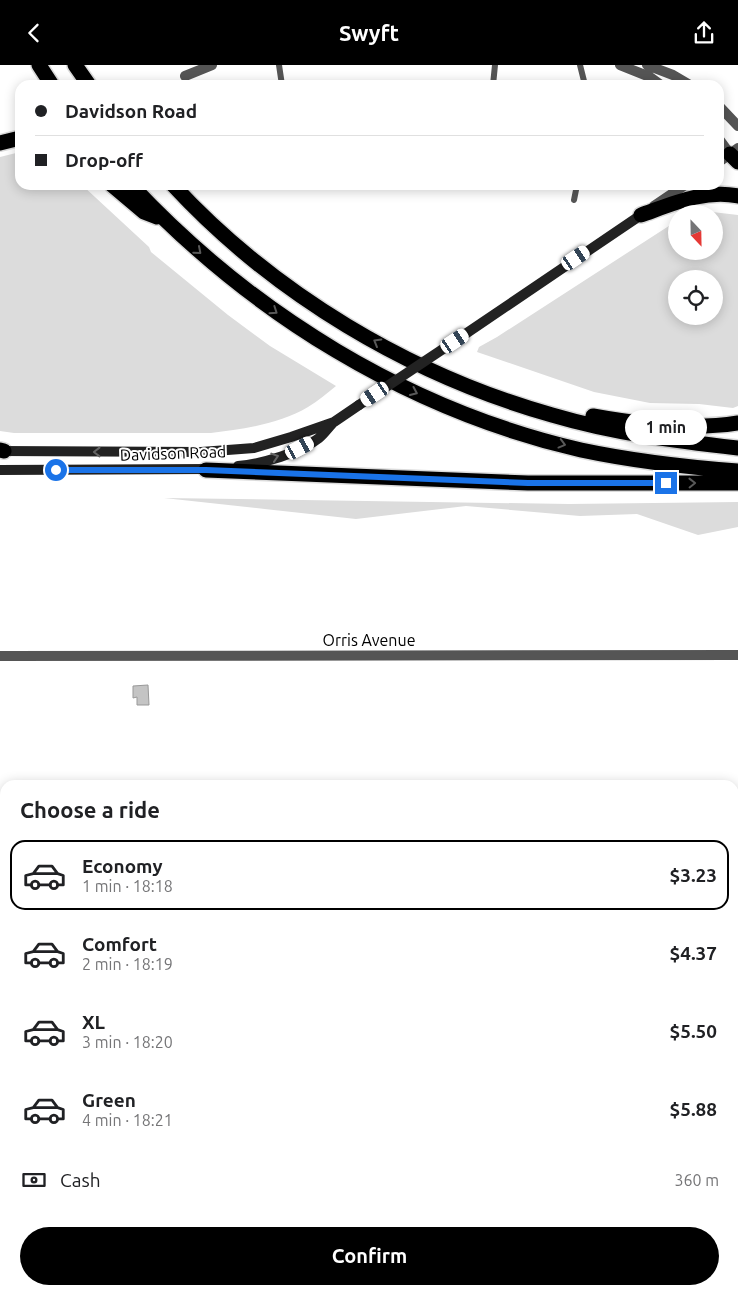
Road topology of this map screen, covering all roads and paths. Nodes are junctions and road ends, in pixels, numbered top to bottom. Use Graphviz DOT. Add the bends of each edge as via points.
graph roads {
  1 [pos="39,65"];
  2 [pos="75,65"];
  3 [pos="212,65"];
  4 [pos="278,65"];
  5 [pos="495,65"];
  6 [pos="580,65"];
  7 [pos="620,65"];
  8 [pos="647,65"];
  9 [pos="185,76"];
  10 [pos="49,80"];
  11 [pos="86,80"];
  12 [pos="281,80"];
  13 [pos="494,80"];
  14 [pos="584,80"];
  15 [pos="654,80"];
  16 [pos="682,80"];
  17 [pos="724,111"];
  18 [pos="738,126"];
  19 [pos="15,139"];
  20 [pos="0,143"];
  21 [pos="724,146"];
  22 [pos="731,157"];
  23 [pos="118,190"];
  24 [pos="137,190"];
  25 [pos="177,190"];
  26 [pos="575,190"];
  27 [pos="678,190"];
  28 [pos="738,196"];
  29 [pos="574,200"];
  30 [pos="641,215"];
  31 [pos="162,218"];
  32 [pos="501,398"];
  33 [pos="334,422"];
  34 [pos="738,423"];
  35 [pos="738,448"];
  36 [pos="1,451"];
  37 [pos="0,470"];
  38 [pos="206,470"];
  39 [pos="738,471"];
  40 [pos="738,483"];
  41 [pos="738,655"];
  42 [pos="0,656"];
  1 -- 10 [label="highway"];
  2 -- 11 [label="highway"];
  3 -- 9 [label="street"];
  4 -- 12 [label="lane"];
  5 -- 13 [label="lane"];
  6 -- 14 [label="lane"];
  7 -- 15 [label="street"];
  8 -- 16 [label="street"];
  17 -- 18 [label="street"];
  19 -- 20 [label="highway"];
  21 -- 22 [label="street"];
  23 -- 31 [label="highway" via="144,212"];
  24 -- 31 [label="highway"];
  32 -- 25 [label="highway, one-way" via="414,362 343,323 291,289 232,242"];
  26 -- 29 [label="lane"];
  27 -- 30 [label="street, Davidson Road"];
  28 -- 30 [label="highway" via="702,195"];
  30 -- 33 [label="main road, Davidson Road, bridge"];
  31 -- 39 [label="highway, one-way" via="234,282 321,342 381,376 443,405 515,431 580,449 631,460"];
  32 -- 34 [label="highway" via="610,419 692,425"];
  32 -- 35 [label="highway" via="610,430"];
  33 -- 36 [label="main road, Davidson Road, one-way" via="272,443 225,451"];
  38 -- 33 [label="main road, Davidson Road, one-way" via="257,463 286,454 319,438"];
  37 -- 38 [label="main road, Davidson Road"];
  38 -- 40 [label="highway, one-way" via="537,483"];
  41 -- 42 [label="street, Orris Avenue"];
}
